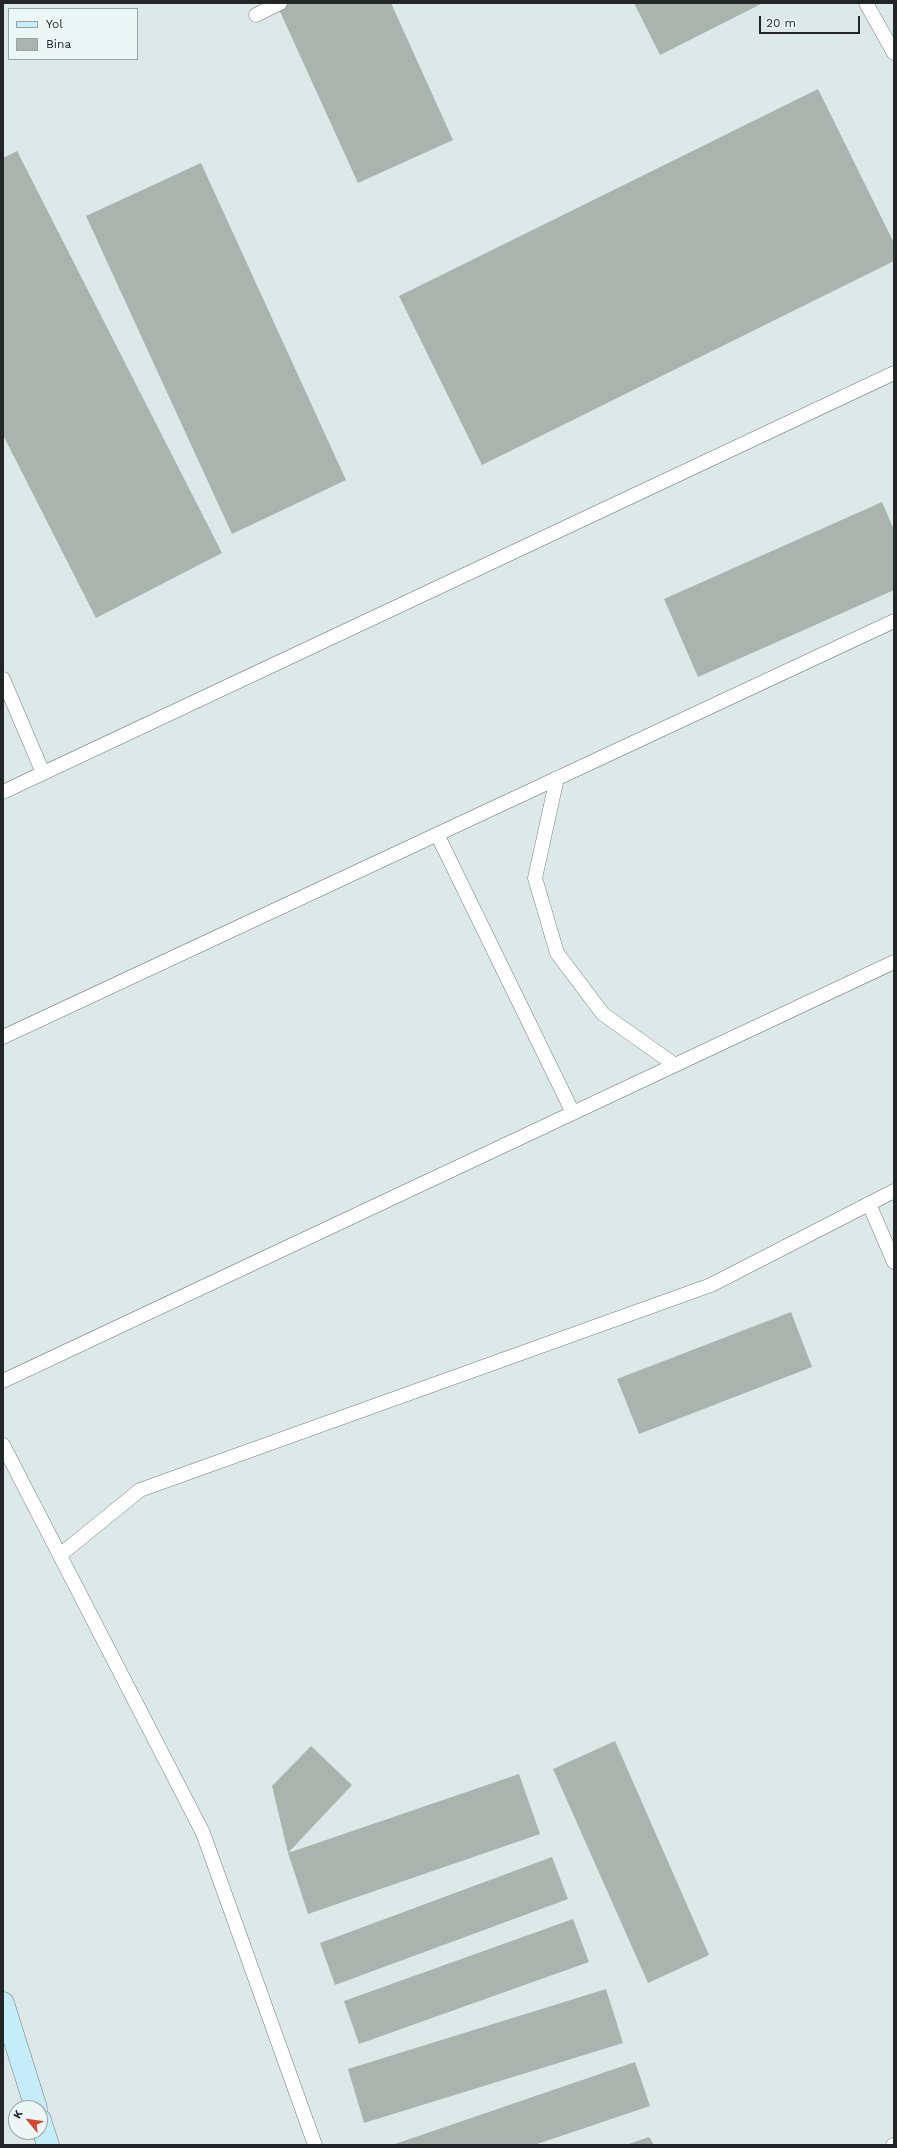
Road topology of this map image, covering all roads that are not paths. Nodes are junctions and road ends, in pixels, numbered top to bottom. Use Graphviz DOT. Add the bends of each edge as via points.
graph roads {
  1 [pos="280,3"];
  2 [pos="866,3"];
  3 [pos="256,16"];
  4 [pos="894,53"];
  5 [pos="894,373"];
  6 [pos="894,621"];
  7 [pos="3,679"];
  8 [pos="43,773"];
  9 [pos="557,778"];
  10 [pos="3,792"];
  11 [pos="437,834"];
  12 [pos="894,962"];
  13 [pos="3,1037"];
  14 [pos="675,1065"];
  15 [pos="573,1113"];
  16 [pos="894,1191"];
  17 [pos="868,1204"];
  18 [pos="894,1262"];
  19 [pos="3,1381"];
  20 [pos="3,1445"];
  21 [pos="60,1555"];
  22 [pos="3,2003"];
  23 [pos="33,2100"];
  24 [pos="315,2145"];
  1 -- 3 [label="lane"];
  2 -- 4 [label="lane"];
  5 -- 8 [label="lane"];
  6 -- 9 [label="lane"];
  7 -- 8 [label="lane"];
  8 -- 10 [label="lane"];
  9 -- 11 [label="lane"];
  9 -- 14 [label="lane" via="536,878 557,953 603,1014"];
  11 -- 13 [label="lane"];
  11 -- 15 [label="lane"];
  12 -- 14 [label="lane"];
  14 -- 15 [label="lane"];
  15 -- 19 [label="lane"];
  16 -- 17 [label="lane"];
  17 -- 18 [label="lane"];
  17 -- 21 [label="lane" via="711,1285 140,1490"];
  20 -- 21 [label="lane"];
  21 -- 24 [label="lane" via="203,1833"];
  22 -- 23 [label="main road"];
}
